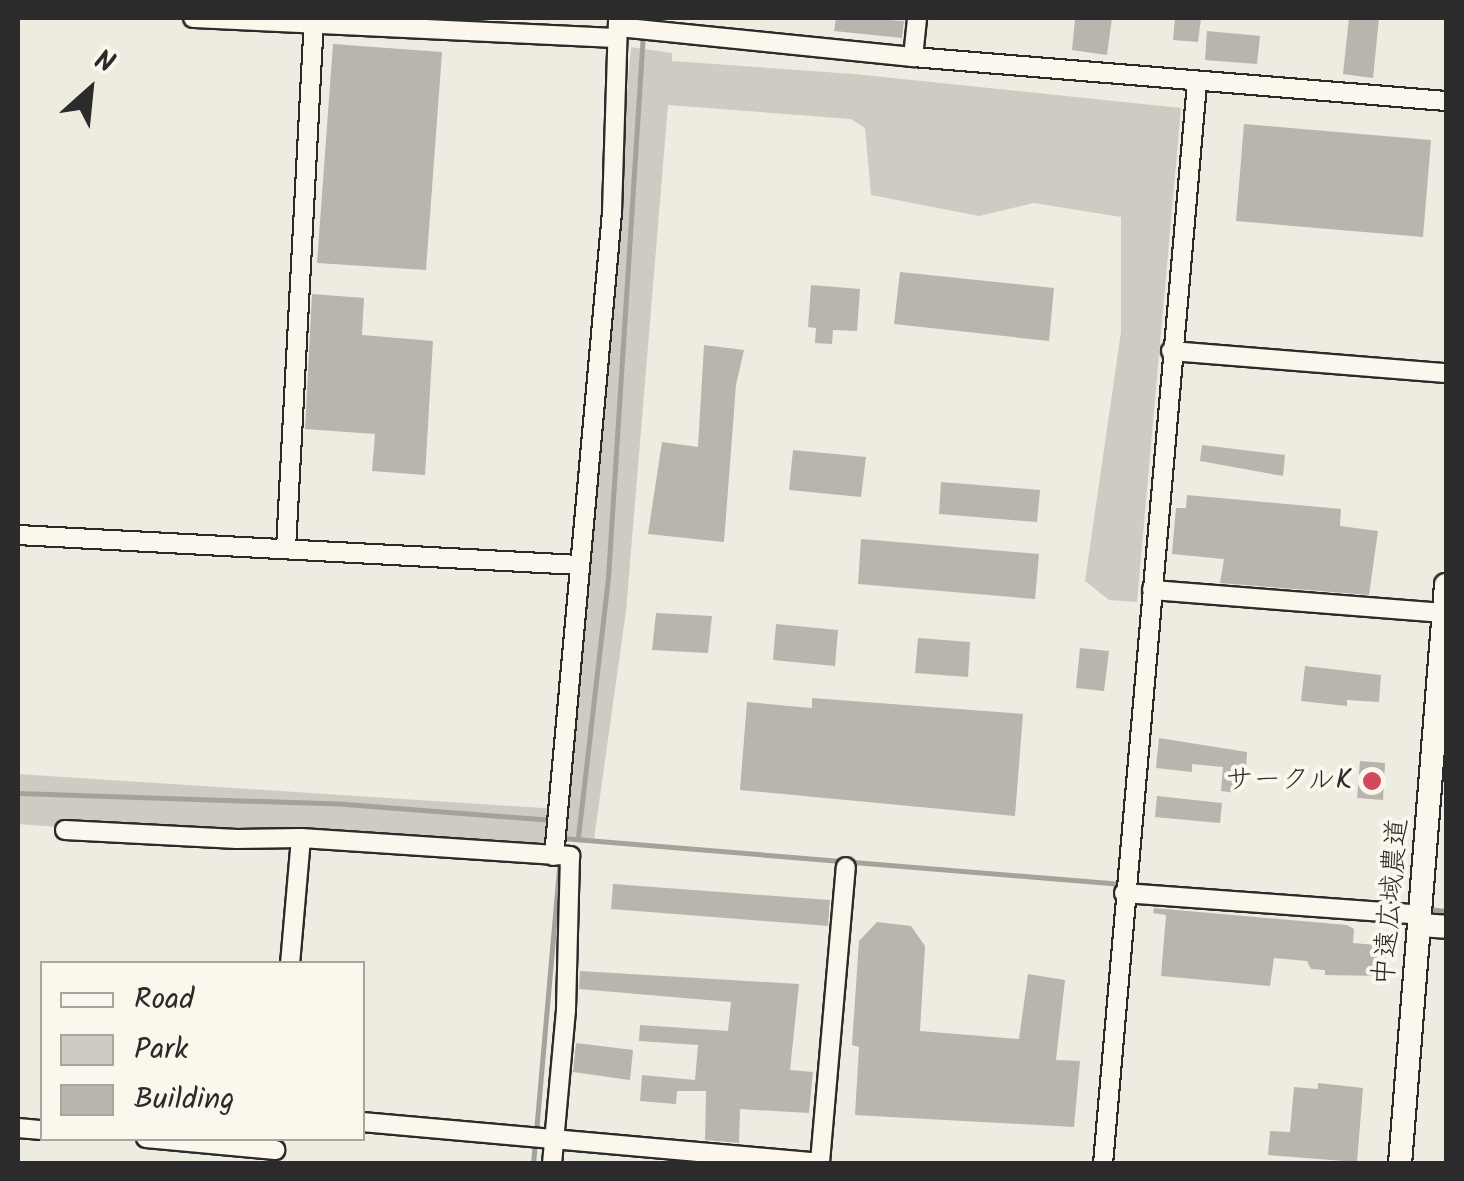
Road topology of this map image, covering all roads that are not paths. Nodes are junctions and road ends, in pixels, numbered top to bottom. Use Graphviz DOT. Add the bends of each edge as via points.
graph roads {
  1 [pos="192,18"];
  2 [pos="917,18"];
  3 [pos="314,21"];
  4 [pos="657,24"];
  5 [pos="618,27"];
  6 [pos="913,57"];
  7 [pos="1197,82"];
  8 [pos="1446,101"];
  9 [pos="1171,351"];
  10 [pos="1446,374"];
  11 [pos="18,535"];
  12 [pos="286,549"];
  13 [pos="580,566"];
  14 [pos="1446,585"];
  15 [pos="1152,590"];
  16 [pos="1444,612"];
  17 [pos="64,830"];
  18 [pos="301,838"];
  19 [pos="554,856"];
  20 [pos="846,868"];
  21 [pos="1124,892"];
  22 [pos="1420,920"];
  23 [pos="1446,927"];
  24 [pos="290,961"];
  25 [pos="365,1122"];
  26 [pos="554,1137"];
  27 [pos="178,1141"];
  28 [pos="275,1150"];
  29 [pos="820,1162"];
  30 [pos="813,1163"];
  31 [pos="552,1164"];
  32 [pos="839,1164"];
  33 [pos="1102,1164"];
  34 [pos="1400,1164"];
  1 -- 3 [label="street"];
  2 -- 6 [label="street"];
  3 -- 5 [label="street"];
  3 -- 12 [label="street"];
  4 -- 5 [label="street"];
  4 -- 6 [label="street"];
  5 -- 13 [label="street" via="612,212"];
  6 -- 7 [label="street"];
  7 -- 8 [label="street"];
  7 -- 9 [label="street"];
  9 -- 10 [label="street"];
  9 -- 15 [label="street"];
  11 -- 12 [label="street"];
  12 -- 13 [label="street"];
  13 -- 19 [label="street"];
  14 -- 16 [label="street, 中遠広域農道"];
  15 -- 16 [label="street"];
  15 -- 21 [label="street"];
  16 -- 22 [label="street, 中遠広域農道"];
  17 -- 18 [label="street"];
  18 -- 19 [label="street"];
  18 -- 24 [label="street"];
  19 -- 26 [label="street" via="570,856"];
  20 -- 29 [label="street"];
  21 -- 22 [label="street"];
  21 -- 33 [label="street"];
  22 -- 23 [label="street"];
  22 -- 34 [label="street, 中遠広域農道"];
  25 -- 26 [label="street"];
  26 -- 30 [label="street"];
  26 -- 31 [label="street"];
  27 -- 28 [label="street"];
  29 -- 30 [label="street"];
  29 -- 32 [label="street"];
}
